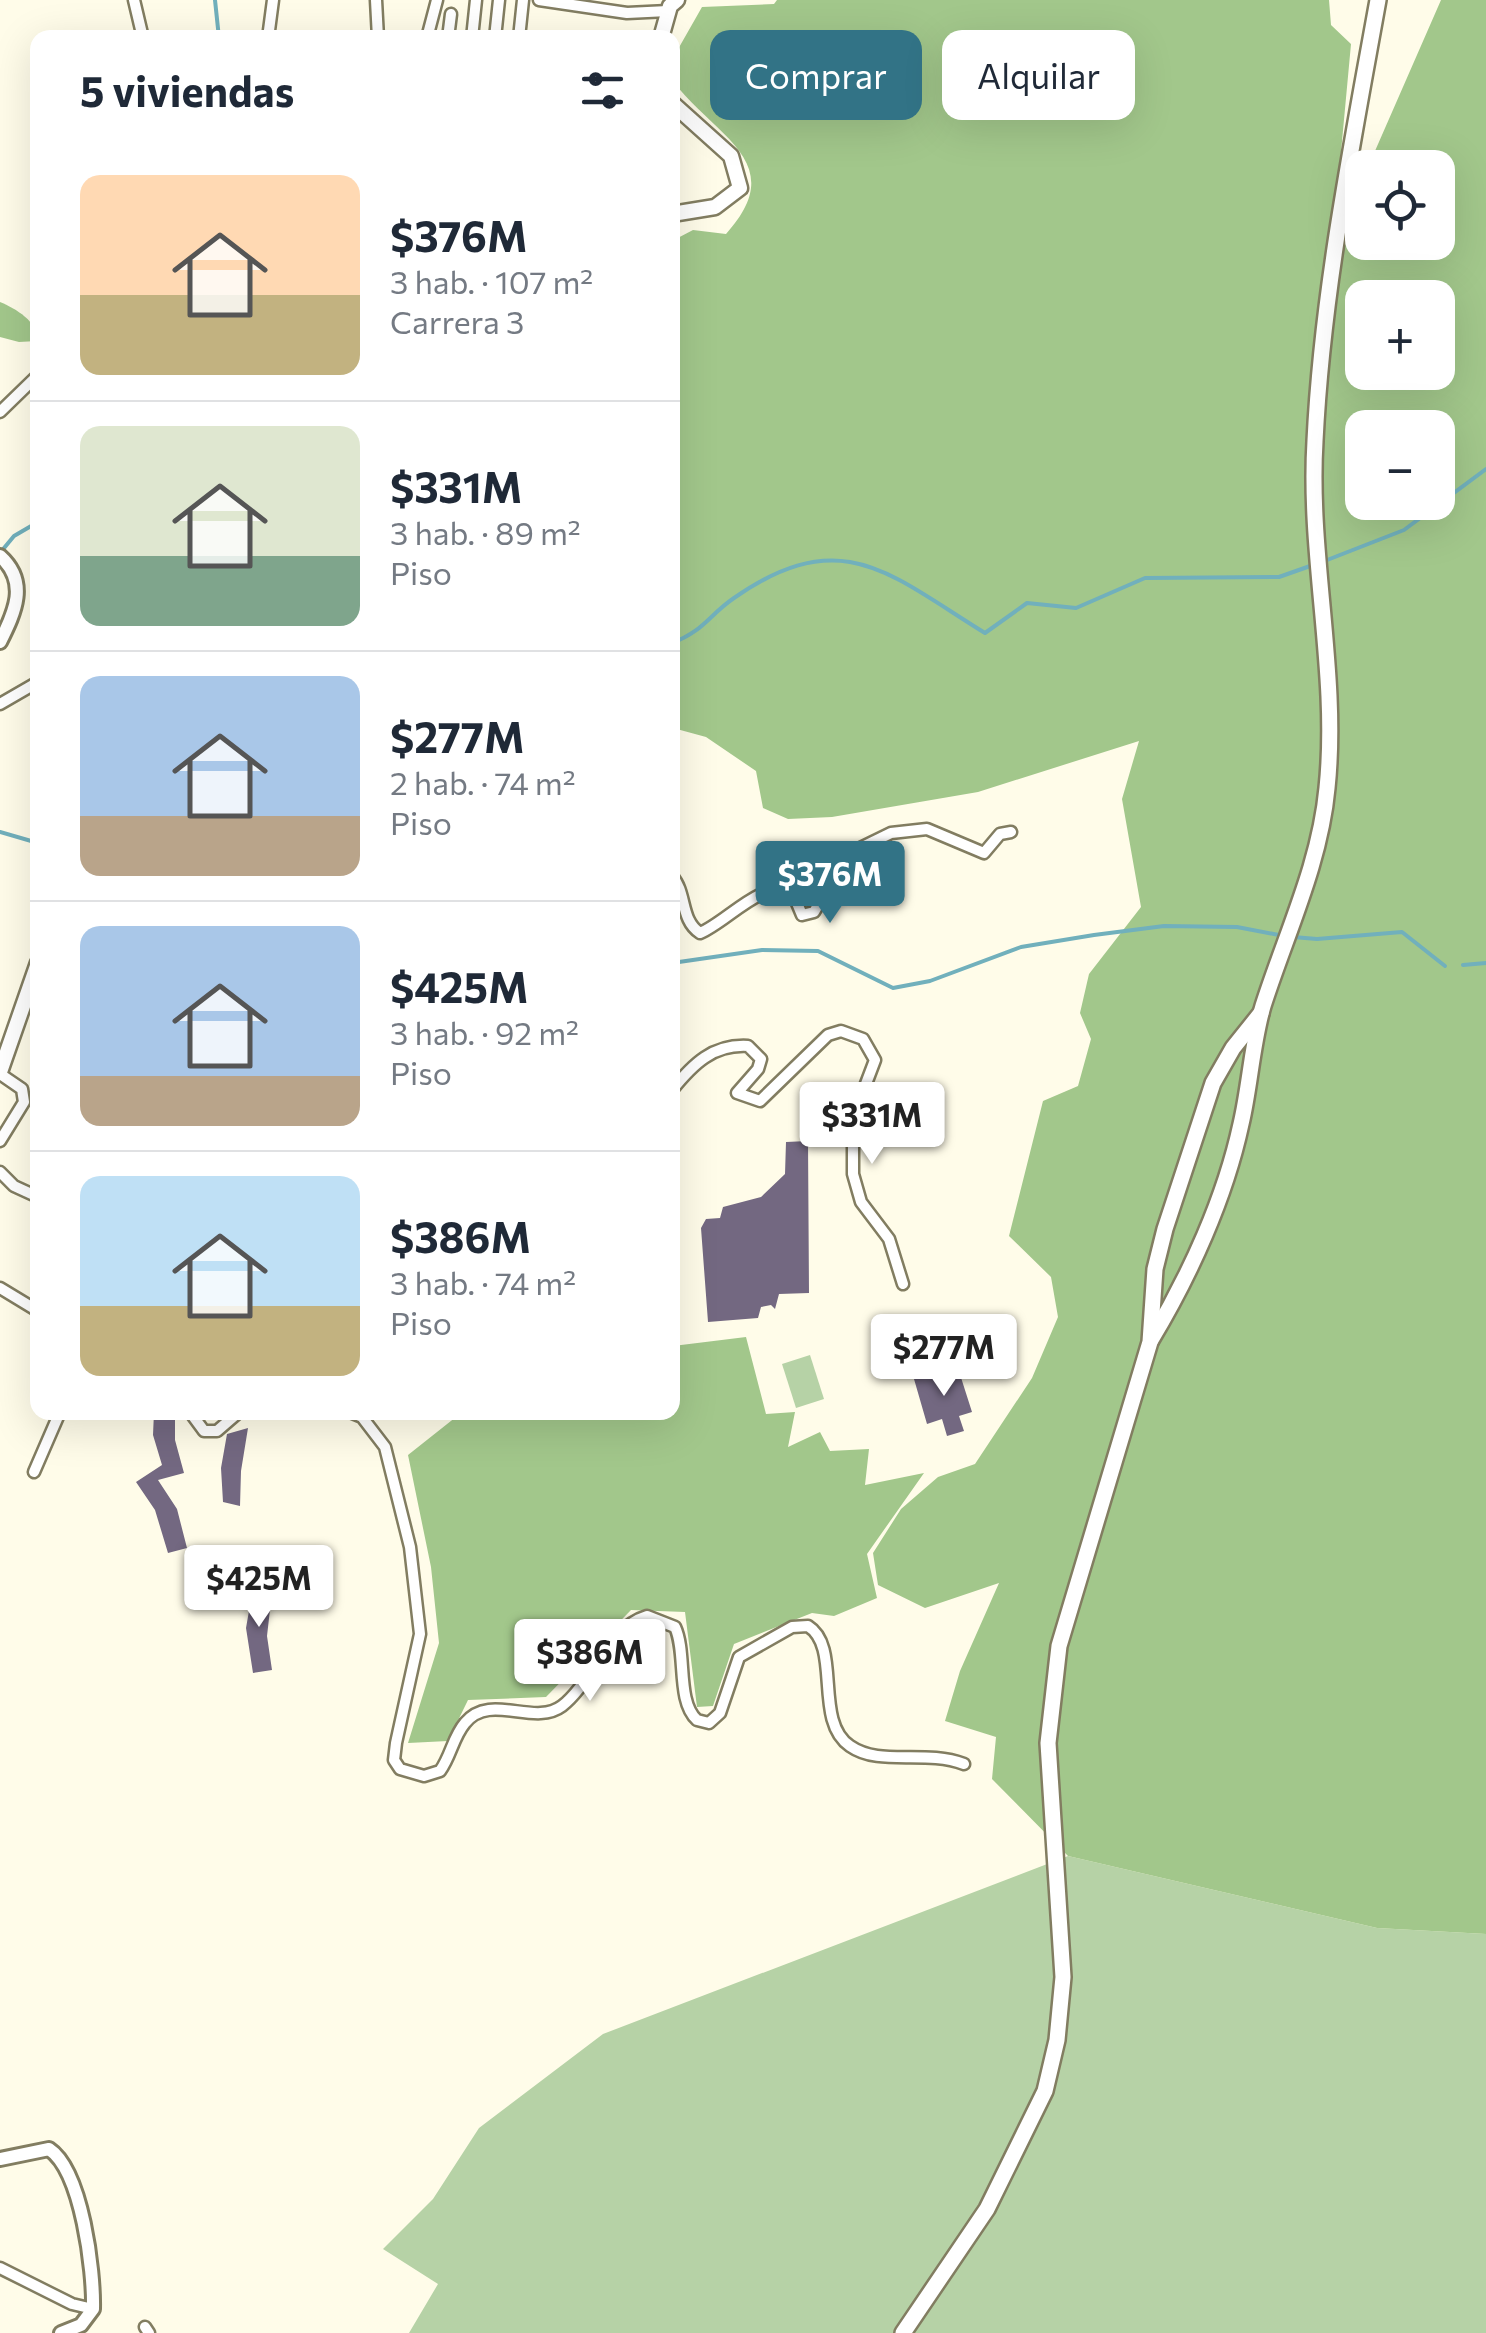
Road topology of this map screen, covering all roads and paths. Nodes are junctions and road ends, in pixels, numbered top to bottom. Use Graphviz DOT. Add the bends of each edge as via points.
graph roads {
  1 [pos="134,0"];
  2 [pos="273,0"];
  3 [pos="376,0"];
  4 [pos="436,0"];
  5 [pos="476,0"];
  6 [pos="499,0"];
  7 [pos="522,0"];
  8 [pos="539,0"];
  9 [pos="1378,0"];
  10 [pos="591,4"];
  11 [pos="672,5"];
  12 [pos="451,14"];
  13 [pos="142,30"];
  14 [pos="269,30"];
  15 [pos="378,30"];
  16 [pos="430,30"];
  17 [pos="449,30"];
  18 [pos="473,30"];
  19 [pos="495,30"];
  20 [pos="520,30"];
  21 [pos="664,30"];
  22 [pos="680,110"];
  23 [pos="680,213"];
  24 [pos="30,383"];
  25 [pos="0,412"];
  26 [pos="0,556"];
  27 [pos="0,642"];
  28 [pos="30,687"];
  29 [pos="0,704"];
  30 [pos="1011,832"];
  31 [pos="680,885"];
  32 [pos="30,989"];
  33 [pos="1263,1008"];
  34 [pos="1233,1048"];
  35 [pos="1220,1069"];
  36 [pos="0,1073"];
  37 [pos="1250,1074"];
  38 [pos="680,1081"];
  39 [pos="0,1141"];
  40 [pos="0,1172"];
  41 [pos="30,1193"];
  42 [pos="1155,1269"];
  43 [pos="1183,1282"];
  44 [pos="903,1284"];
  45 [pos="0,1288"];
  46 [pos="1154,1292"];
  47 [pos="1176,1298"];
  48 [pos="30,1305"];
  49 [pos="1149,1345"];
  50 [pos="57,1420"];
  51 [pos="196,1420"];
  52 [pos="230,1420"];
  53 [pos="364,1420"];
  54 [pos="34,1472"];
  55 [pos="964,1764"];
  56 [pos="0,2159"];
  57 [pos="0,2268"];
  58 [pos="92,2309"];
  59 [pos="61,2333"];
  60 [pos="903,2333"];
  1 -- 13 [label="street"];
  2 -- 14 [label="street"];
  3 -- 15 [label="street"];
  4 -- 16 [label="street"];
  5 -- 18 [label="street"];
  6 -- 19 [label="street"];
  7 -- 20 [label="street"];
  8 -- 10 [label="street"];
  9 -- 33 [label="main road" via="1321,354 1314,445 1330,704 1327,789 1308,877"];
  10 -- 11 [label="street" via="627,13"];
  11 -- 21 [label="main road"];
  12 -- 17 [label="street"];
  22 -- 23 [label="main road" via="731,156 740,188 716,207"];
  24 -- 25 [label="street"];
  26 -- 27 [label="street" via="13,567 19,604"];
  28 -- 29 [label="street"];
  30 -- 31 [label="street" via="1000,834 984,853 927,829 892,832 848,854 814,912 802,915 792,891 780,888 700,933 690,927"];
  32 -- 36 [label="main road"];
  33 -- 34 [label="main road"];
  33 -- 37 [label="main road"];
  34 -- 35 [label="main road"];
  34 -- 37 [label="main road"];
  35 -- 37 [label="main road"];
  35 -- 42 [label="main road"];
  36 -- 39 [label="street" via="22,1089 24,1102"];
  37 -- 43 [label="main road" via="1241,1126"];
  38 -- 44 [label="street" via="718,1049 748,1046 761,1058 737,1094 760,1101 828,1035 841,1030 863,1039 876,1060 853,1118 854,1184 889,1239"];
  40 -- 41 [label="street"];
  42 -- 43 [label="main road"];
  42 -- 46 [label="main road"];
  43 -- 47 [label="main road"];
  45 -- 48 [label="street"];
  46 -- 47 [label="main road"];
  46 -- 49 [label="main road"];
  47 -- 49 [label="main road"];
  49 -- 60 [label="main road" via="1073,1590 1051,1694 1050,1796 1063,1930 1059,2022 1045,2092 987,2209"];
  50 -- 54 [label="street"];
  51 -- 52 [label="street" via="204,1431 217,1431"];
  53 -- 55 [label="street" via="385,1448 410,1548 420,1634 396,1743 400,1769 424,1776 440,1771 474,1714 562,1705 630,1624 648,1616 675,1627 688,1704 697,1720 709,1723 720,1714 739,1657 792,1627 808,1626 820,1637 833,1724 848,1746 881,1757 922,1753"];
  56 -- 58 [label="street" via="44,2148 62,2162 80,2209"];
  57 -- 58 [label="street"];
  58 -- 59 [label="street" via="86,2321"];
}
